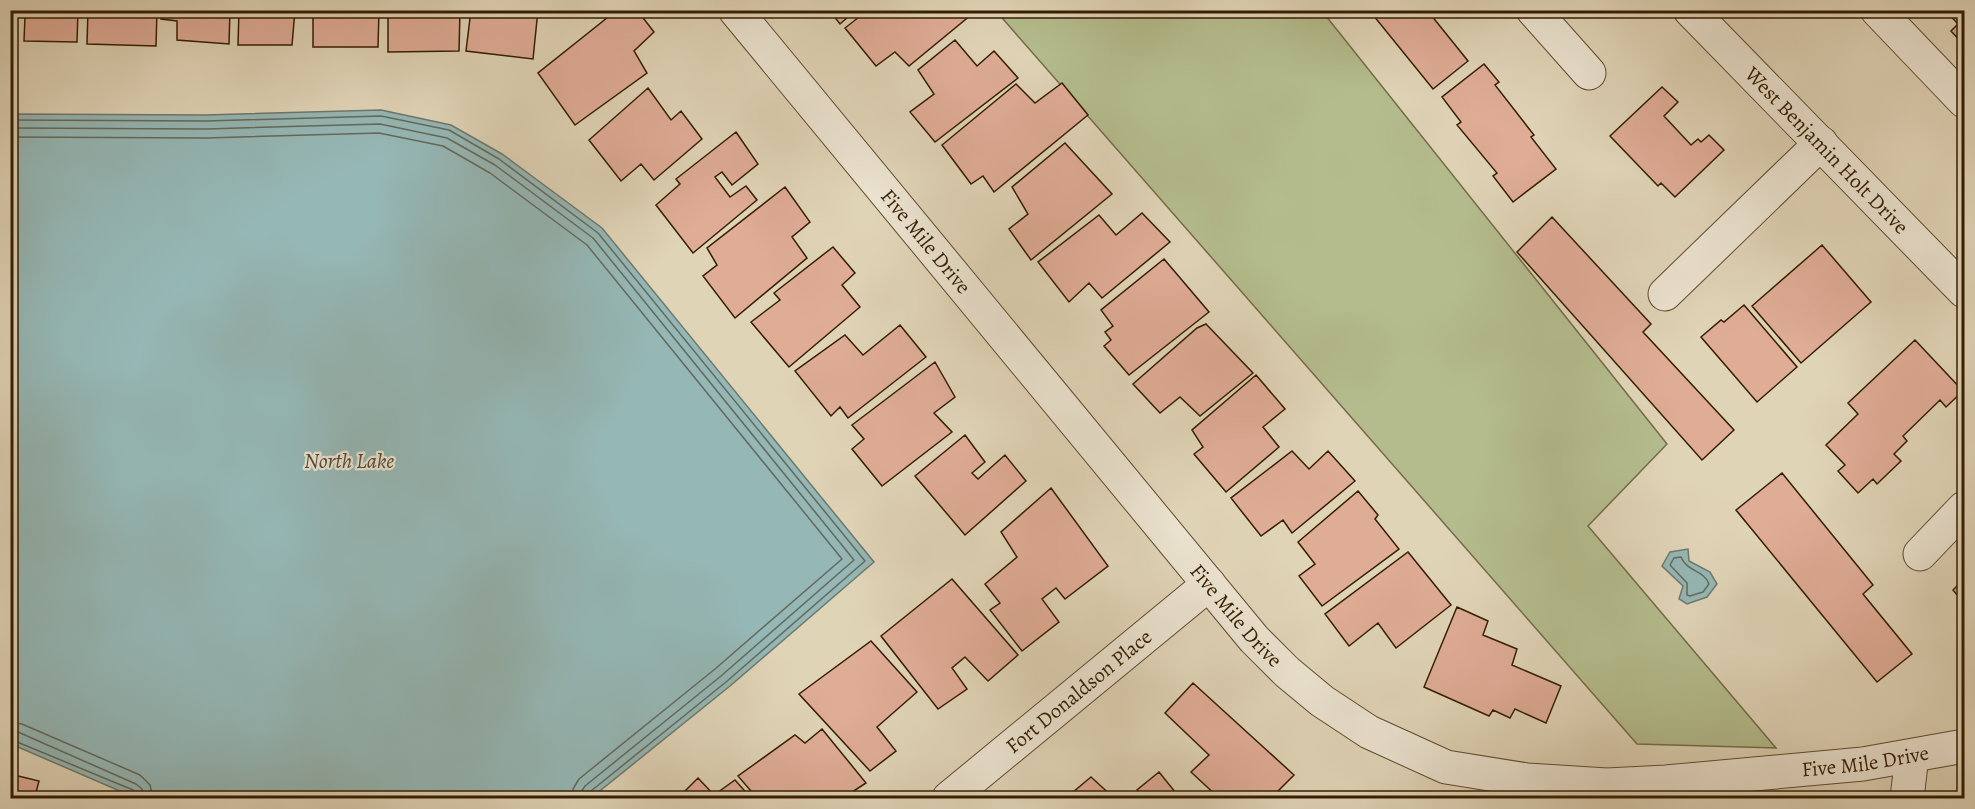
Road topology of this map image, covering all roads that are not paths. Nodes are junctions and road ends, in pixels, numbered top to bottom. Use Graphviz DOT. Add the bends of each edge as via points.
graph roads {
  1 [pos="735,10"];
  2 [pos="1533,10"];
  3 [pos="1690,10"];
  4 [pos="1878,10"];
  5 [pos="1589,73"];
  6 [pos="1965,101"];
  7 [pos="1821,143"];
  8 [pos="1965,291"];
  9 [pos="1665,294"];
  10 [pos="1965,508"];
  11 [pos="1920,554"];
  12 [pos="1209,584"];
  13 [pos="1965,746"];
  14 [pos="1912,756"];
  15 [pos="1526,789"];
  16 [pos="949,798"];
  17 [pos="1906,798"];
  1 -- 12 [label="street, Five Mile Drive"];
  2 -- 5 [label="street"];
  3 -- 7 [label="street, West Benjamin Holt Drive"];
  4 -- 6 [label="street"];
  7 -- 8 [label="street, West Benjamin Holt Drive"];
  7 -- 9 [label="street"];
  10 -- 11 [label="street"];
  12 -- 15 [label="street, Five Mile Drive" via="1287,672 1369,732 1446,767"];
  12 -- 16 [label="street, Fort Donaldson Place"];
  13 -- 14 [label="street, Five Mile Drive"];
  14 -- 15 [label="street, Five Mile Drive" via="1786,773"];
  14 -- 17 [label="street"];
}
